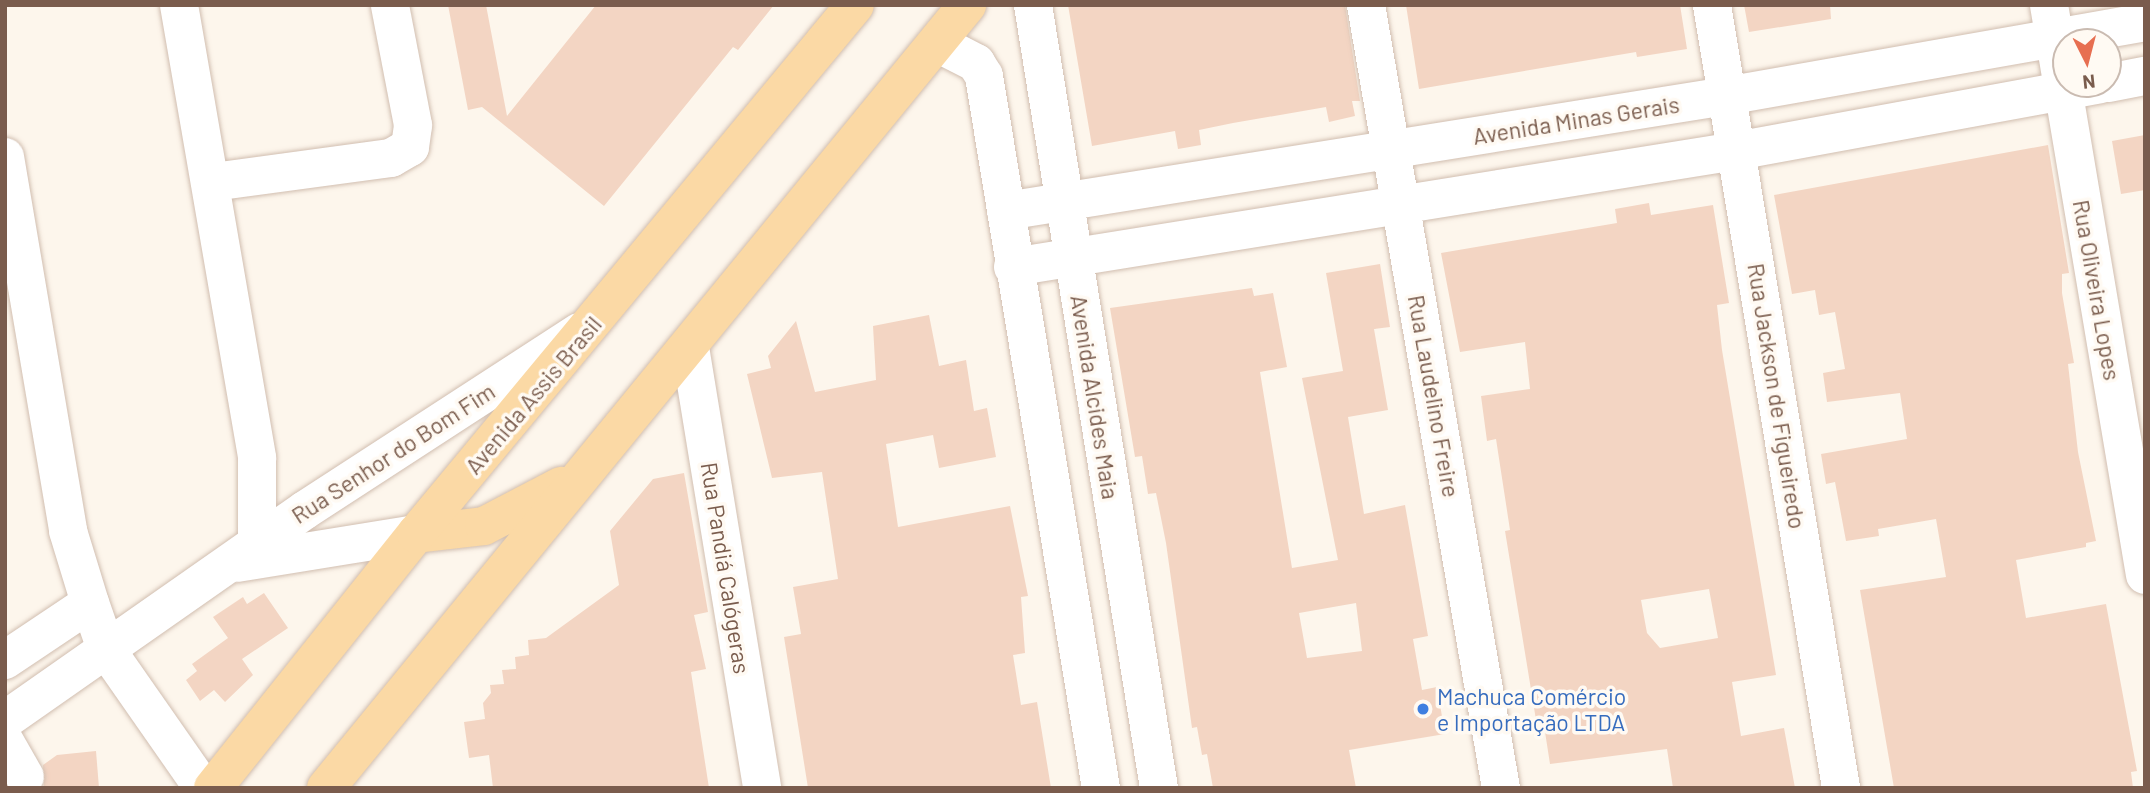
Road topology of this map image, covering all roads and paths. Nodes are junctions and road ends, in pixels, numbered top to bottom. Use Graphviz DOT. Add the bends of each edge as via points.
graph roads {
  1 [pos="179,5"];
  2 [pos="390,5"];
  3 [pos="855,5"];
  4 [pos="967,5"];
  5 [pos="1033,5"];
  6 [pos="1366,5"];
  7 [pos="1712,5"];
  8 [pos="2052,22"];
  9 [pos="2145,23"];
  10 [pos="939,44"];
  11 [pos="2145,76"];
  12 [pos="2122,80"];
  13 [pos="2052,92"];
  14 [pos="1727,96"];
  15 [pos="2064,98"];
  16 [pos="1389,150"];
  17 [pos="1736,151"];
  18 [pos="5,158"];
  19 [pos="213,182"];
  20 [pos="1063,202"];
  21 [pos="1401,207"];
  22 [pos="1006,211"];
  23 [pos="1072,259"];
  24 [pos="1013,267"];
  25 [pos="595,321"];
  26 [pos="690,347"];
  27 [pos="257,458"];
  28 [pos="580,475"];
  29 [pos="305,510"];
  30 [pos="416,534"];
  31 [pos="243,554"];
  32 [pos="2145,575"];
  33 [pos="90,603"];
  34 [pos="106,649"];
  35 [pos="5,660"];
  36 [pos="5,720"];
  37 [pos="5,742"];
  38 [pos="25,777"];
  39 [pos="203,788"];
  40 [pos="213,788"];
  41 [pos="326,788"];
  42 [pos="762,788"];
  43 [pos="1101,788"];
  44 [pos="1159,788"];
  45 [pos="1501,788"];
  46 [pos="1841,788"];
  1 -- 19 [label="street"];
  2 -- 19 [label="street" via="413,125 410,147 391,158"];
  3 -- 25 [label="main road, Avenida Assis Brasil"];
  4 -- 10 [label="main road"];
  5 -- 20 [label="street, Avenida Alcides Maia"];
  6 -- 16 [label="street, Rua Laudelino Freire"];
  7 -- 14 [label="street, Rua Jackson de Figueiredo"];
  8 -- 9 [label="street, Avenida Minas Gerais"];
  8 -- 14 [label="street, Avenida Minas Gerais"];
  10 -- 22 [label="street" via="976,63 984,76"];
  10 -- 26 [label="main road"];
  11 -- 12 [label="street"];
  13 -- 17 [label="street"];
  14 -- 16 [label="street, Avenida Minas Gerais"];
  14 -- 17 [label="street, Rua Jackson de Figueiredo"];
  15 -- 32 [label="street, Rua Oliveira Lopes"];
  16 -- 20 [label="street, Avenida Minas Gerais"];
  16 -- 21 [label="street, Rua Laudelino Freire"];
  17 -- 21 [label="street"];
  17 -- 46 [label="street, Rua Jackson de Figueiredo"];
  18 -- 33 [label="street" via="68,531"];
  19 -- 27 [label="street"];
  20 -- 22 [label="street, Avenida Minas Gerais"];
  20 -- 23 [label="street, Avenida Alcides Maia"];
  21 -- 23 [label="street"];
  21 -- 45 [label="street, Rua Laudelino Freire"];
  22 -- 24 [label="street"];
  23 -- 24 [label="street"];
  23 -- 44 [label="street, Avenida Alcides Maia"];
  24 -- 43 [label="street"];
  25 -- 29 [label="street, Rua Senhor do Bom Fim"];
  25 -- 30 [label="main road, Avenida Assis Brasil"];
  26 -- 28 [label="main road"];
  26 -- 42 [label="street, Rua Pandiá Calógeras"];
  27 -- 29 [label="street"];
  27 -- 31 [label="street"];
  28 -- 30 [label="main road" via="484,526"];
  28 -- 41 [label="main road"];
  29 -- 31 [label="street, Rua Senhor do Bom Fim"];
  30 -- 31 [label="street, Rua Senhor do Bom Fim"];
  30 -- 40 [label="main road, Avenida Assis Brasil"];
  31 -- 34 [label="street, Rua Senhor do Bom Fim"];
  33 -- 34 [label="street"];
  33 -- 35 [label="street"];
  34 -- 36 [label="street, Rua Senhor do Bom Fim"];
  34 -- 39 [label="street"];
  37 -- 38 [label="street"];
}
